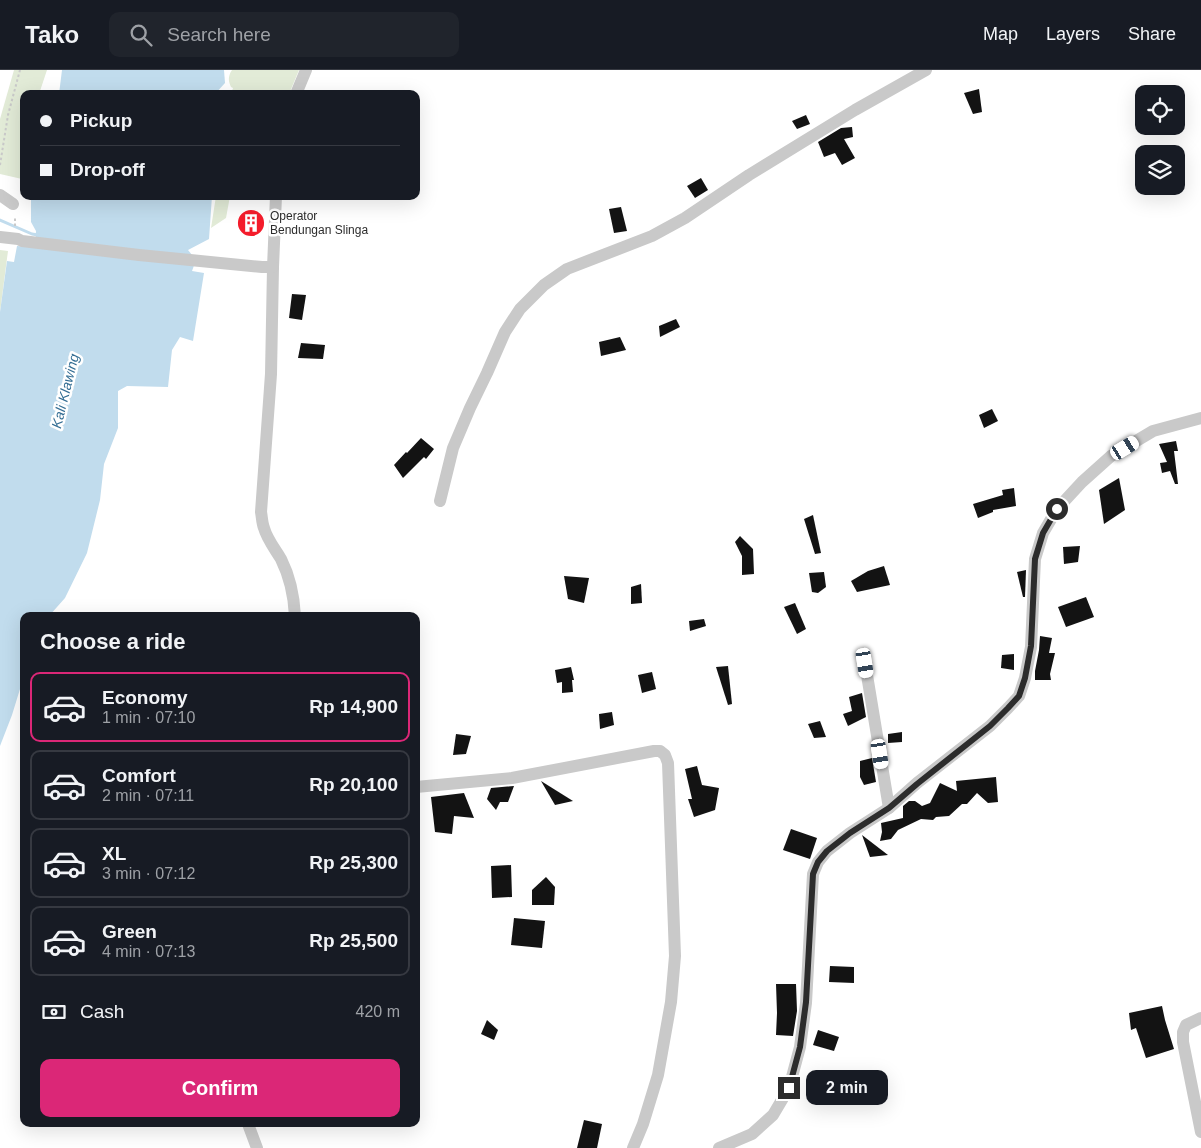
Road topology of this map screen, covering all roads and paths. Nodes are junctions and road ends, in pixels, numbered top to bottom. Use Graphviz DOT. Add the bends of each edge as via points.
graph roads {
  1 [pos="20,70"];
  2 [pos="306,70"];
  3 [pos="926,70"];
  4 [pos="298,90"];
  5 [pos="0,165"];
  6 [pos="0,195"];
  7 [pos="276,200"];
  8 [pos="13,204"];
  9 [pos="0,237"];
  10 [pos="18,240"];
  11 [pos="268,267"];
  12 [pos="1201,418"];
  13 [pos="440,501"];
  14 [pos="295,612"];
  15 [pos="865,663"];
  16 [pos="420,787"];
  17 [pos="889,808"];
  18 [pos="1201,1018"];
  19 [pos="249,1127"];
  20 [pos="1201,1132"];
  21 [pos="257,1148"];
  22 [pos="633,1148"];
  23 [pos="720,1148"];
  1 -- 5 [label="path"];
  2 -- 4 [label="street"];
  3 -- 13 [label="street" via="749,175 685,218 652,236 567,269 544,285 520,309 505,332 453,448"];
  6 -- 8 [label="street"];
  7 -- 11 [label="street"];
  8 -- 10 [label="path"];
  9 -- 10 [label="street"];
  10 -- 11 [label="street"];
  11 -- 14 [label="street" via="271,374 261,512 263,527 290,580"];
  12 -- 17 [label="street" via="1153,431 1111,456 1057,509 1043,533 1035,559 1031,646 1019,696 990,726"];
  15 -- 17 [label="street"];
  16 -- 22 [label="street" via="512,778 654,751 665,755 668,763 675,956 671,1002 658,1075"];
  17 -- 23 [label="street" via="850,833 818,862 813,874 806,1002 800,1047 789,1088 773,1116 752,1134"];
  18 -- 20 [label="street" via="1186,1025 1183,1042"];
  19 -- 21 [label="street"];
}
